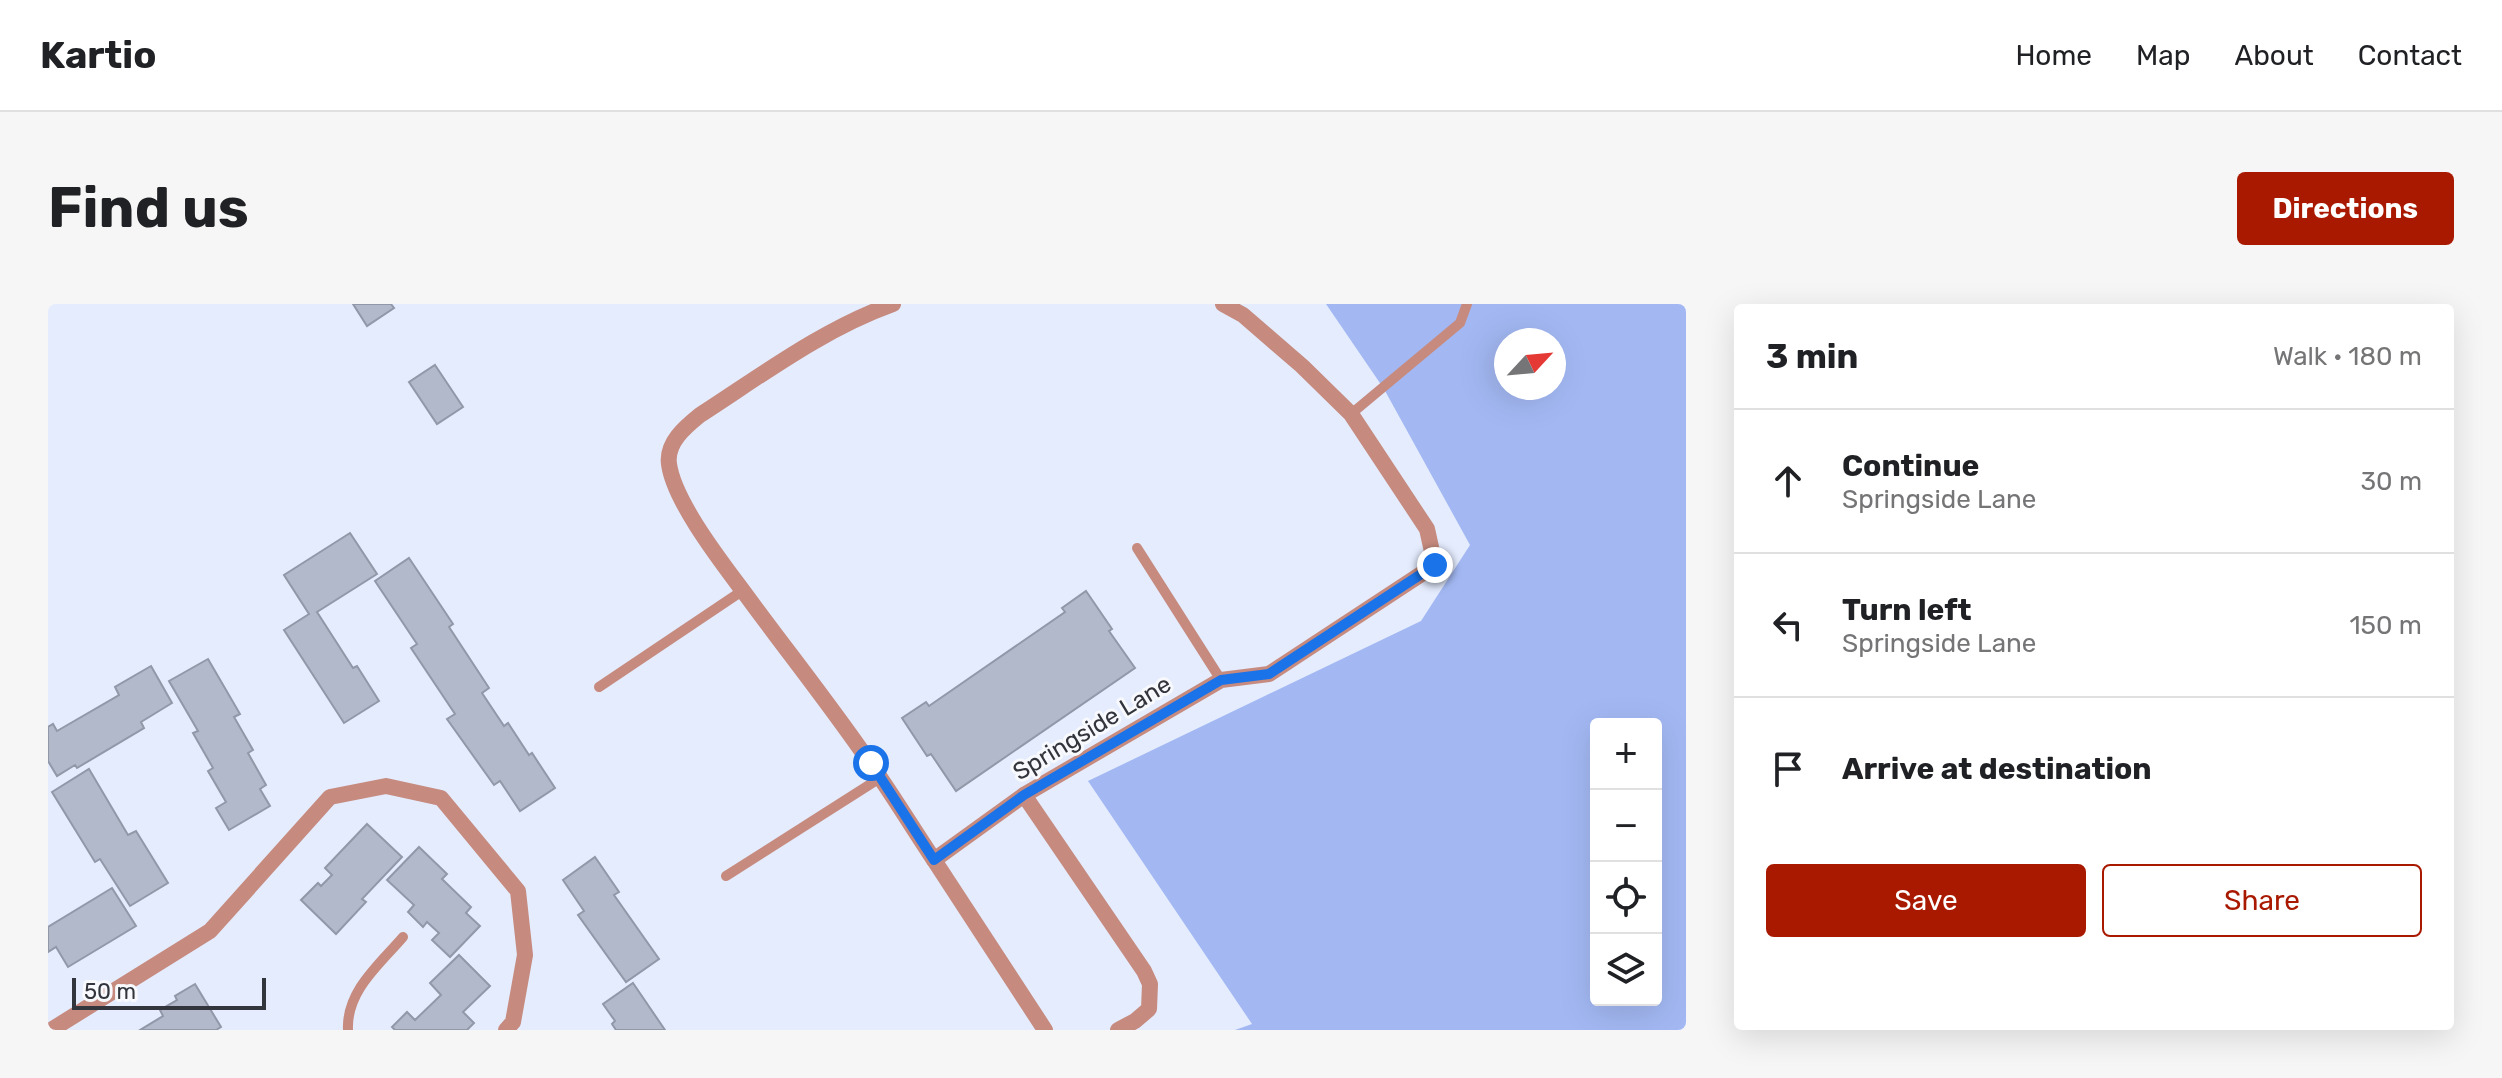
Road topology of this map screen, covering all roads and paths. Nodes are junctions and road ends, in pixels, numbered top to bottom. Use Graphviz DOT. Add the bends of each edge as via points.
graph roads {
  1 [pos="893,304"];
  2 [pos="1223,304"];
  3 [pos="1467,304"];
  4 [pos="1351,414"];
  5 [pos="1137,548"];
  6 [pos="742,591"];
  7 [pos="1221,680"];
  8 [pos="599,687"];
  9 [pos="880,778"];
  10 [pos="1024,795"];
  11 [pos="934,860"];
  12 [pos="726,876"];
  13 [pos="403,937"];
  14 [pos="1043,1029"];
  15 [pos="51,1030"];
  16 [pos="348,1030"];
  17 [pos="506,1030"];
  18 [pos="1118,1030"];
  1 -- 6 [label="street" via="831,331 700,415 676,439 669,465 676,487"];
  2 -- 4 [label="street, Springside Lane" via="1243,315"];
  3 -- 4 [label="lane" via="1460,323"];
  4 -- 7 [label="street, Springside Lane" via="1427,529 1435,565 1269,674"];
  5 -- 7 [label="lane"];
  6 -- 8 [label="lane"];
  6 -- 9 [label="street"];
  7 -- 10 [label="street, Springside Lane"];
  9 -- 11 [label="street"];
  9 -- 12 [label="lane"];
  10 -- 11 [label="street, Springside Lane"];
  10 -- 18 [label="street" via="1150,984 1149,1009"];
  11 -- 14 [label="street"];
  13 -- 16 [label="lane" via="354,994"];
  15 -- 17 [label="street" via="210,931 330,797 386,786 441,798 518,891 525,955 513,1022"];
}
